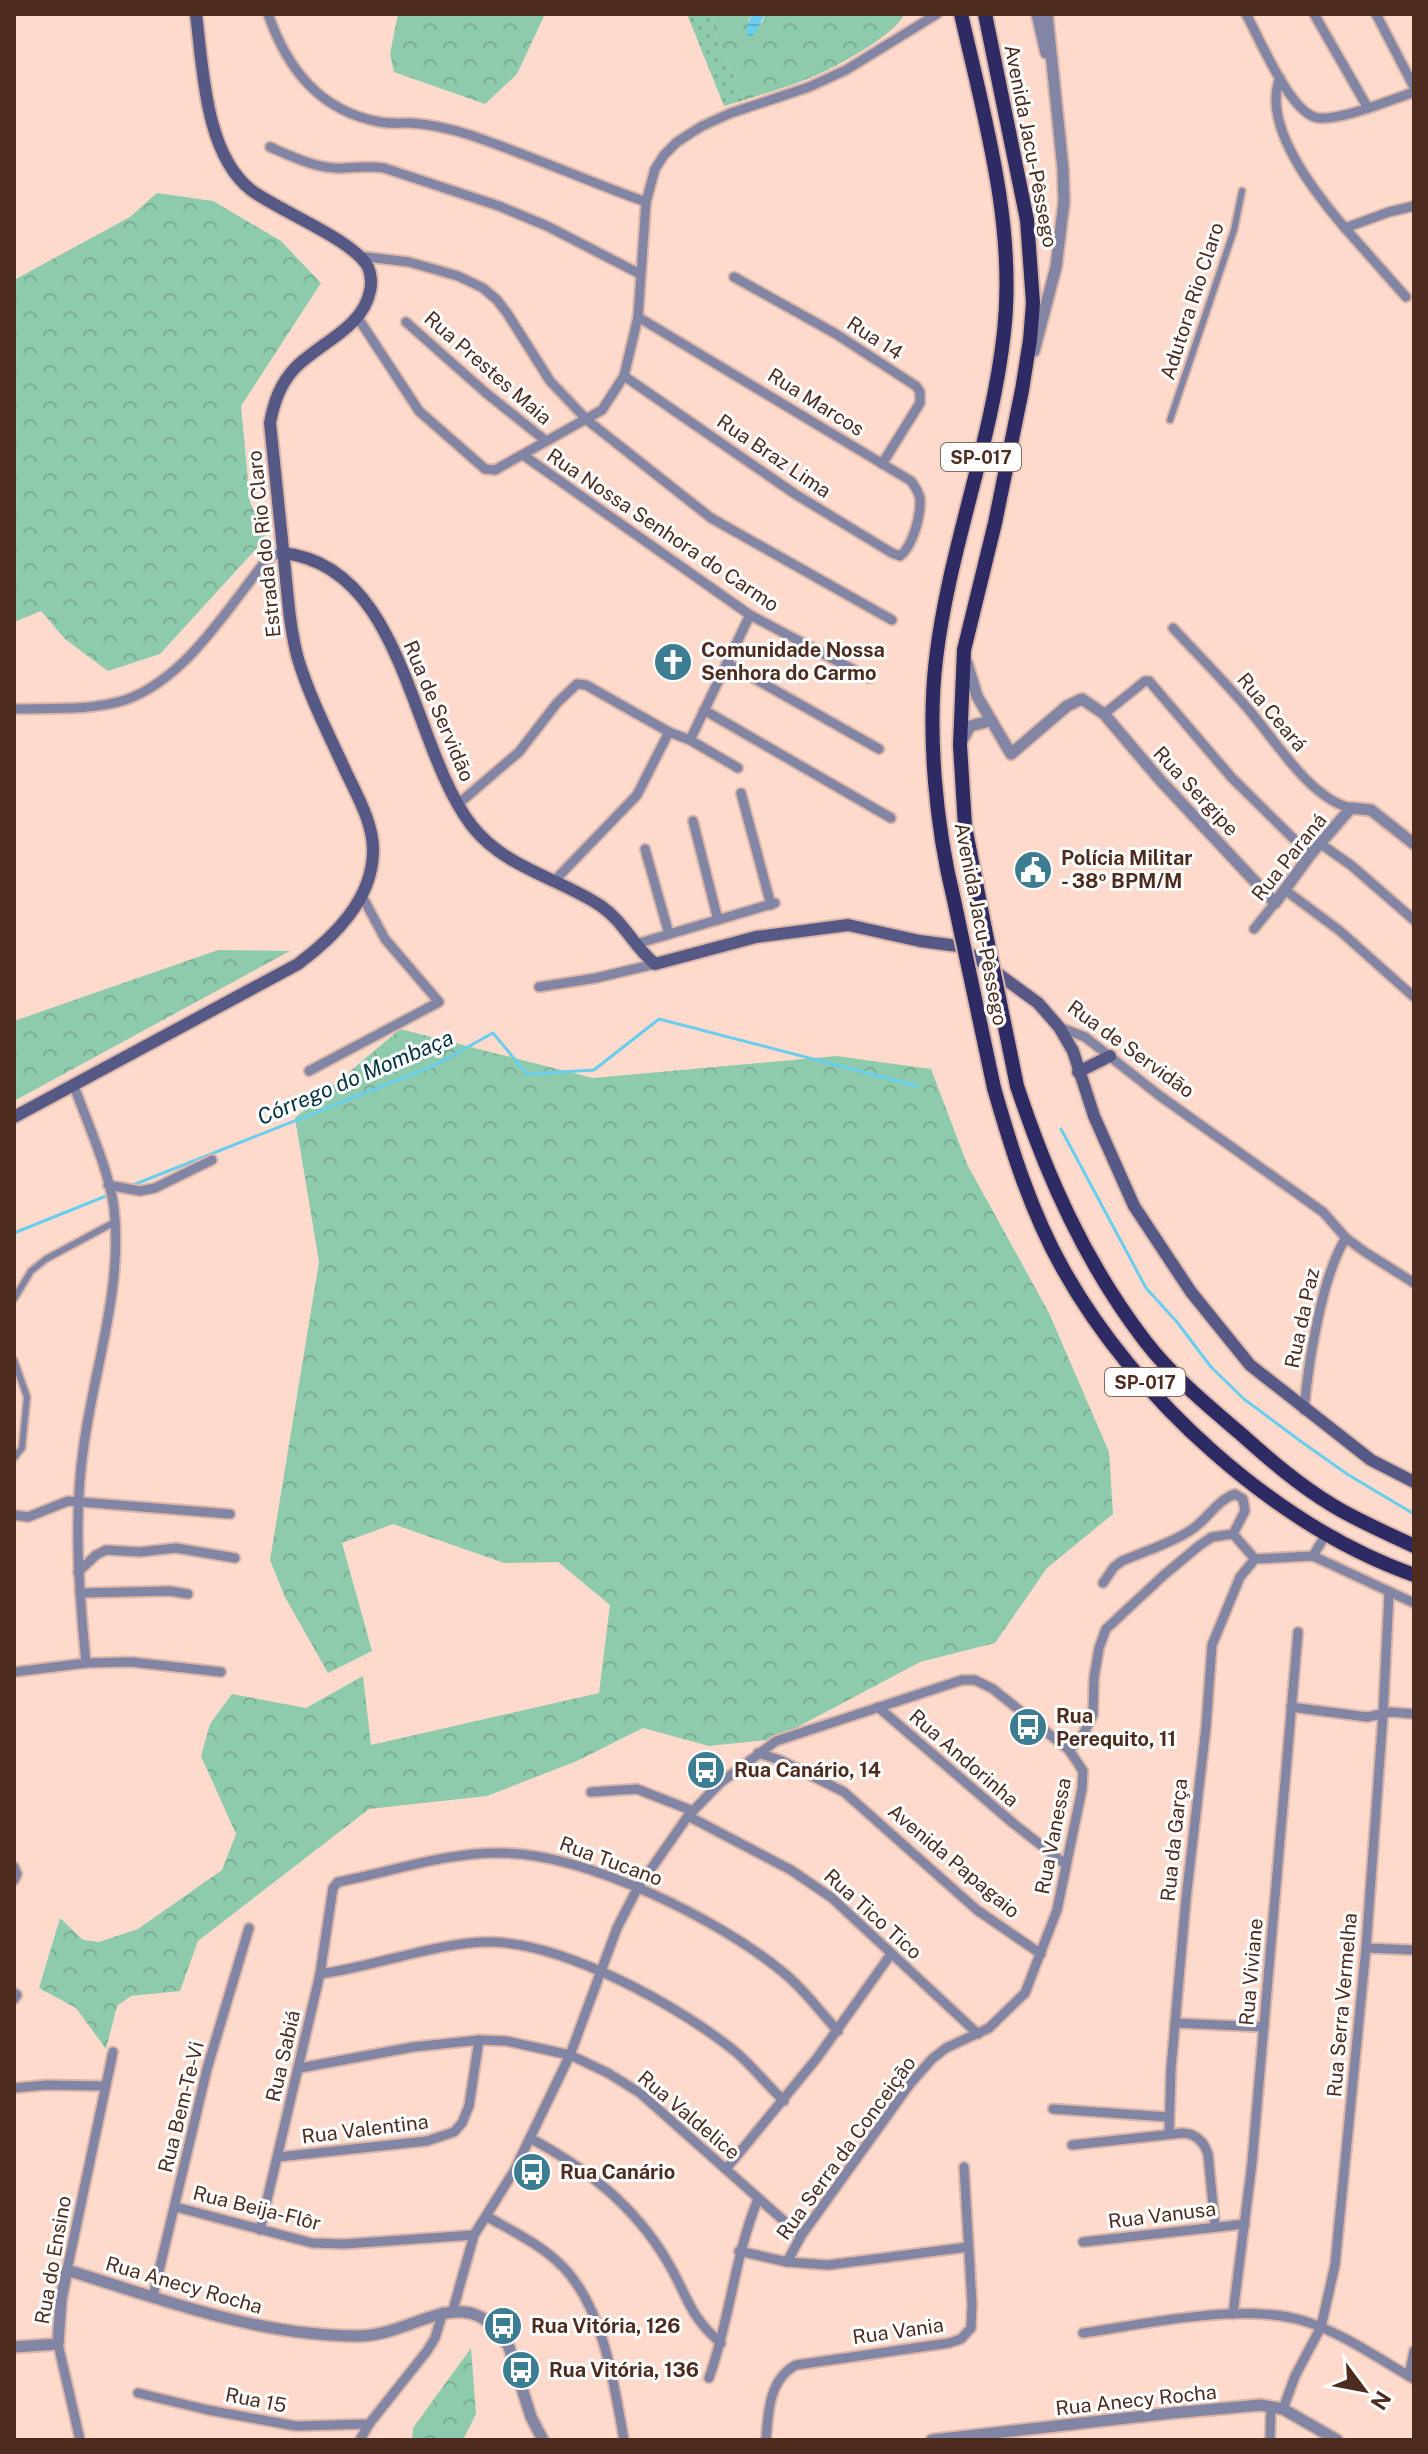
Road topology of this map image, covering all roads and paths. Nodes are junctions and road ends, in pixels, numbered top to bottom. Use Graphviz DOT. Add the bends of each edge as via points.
graph roads {
  1 [pos="196,14"];
  2 [pos="268,14"];
  3 [pos="937,14"];
  4 [pos="961,14"];
  5 [pos="985,14"];
  6 [pos="1037,14"];
  7 [pos="1047,14"];
  8 [pos="1246,14"];
  9 [pos="1314,14"];
  10 [pos="1376,14"];
  11 [pos="1051,69"];
  12 [pos="1280,78"];
  13 [pos="1414,90"];
  14 [pos="1368,108"];
  15 [pos="270,147"];
  16 [pos="1242,191"];
  17 [pos="646,202"];
  18 [pos="1414,206"];
  19 [pos="1345,228"];
  20 [pos="359,256"];
  21 [pos="640,274"];
  22 [pos="734,277"];
  23 [pos="1406,297"];
  24 [pos="638,317"];
  25 [pos="358,318"];
  26 [pos="406,322"];
  27 [pos="624,376"];
  28 [pos="1022,390"];
  29 [pos="587,420"];
  30 [pos="1170,420"];
  31 [pos="546,441"];
  32 [pos="523,455"];
  33 [pos="882,464"];
  34 [pos="906,551"];
  35 [pos="283,553"];
  36 [pos="750,615"];
  37 [pos="892,620"];
  38 [pos="1173,628"];
  39 [pos="964,650"];
  40 [pos="727,663"];
  41 [pos="869,678"];
  42 [pos="14,709"];
  43 [pos="704,710"];
  44 [pos="1104,714"];
  45 [pos="990,721"];
  46 [pos="669,732"];
  47 [pos="690,740"];
  48 [pos="960,745"];
  49 [pos="879,749"];
  50 [pos="738,768"];
  51 [pos="741,793"];
  52 [pos="457,805"];
  53 [pos="1351,808"];
  54 [pos="891,818"];
  55 [pos="693,821"];
  56 [pos="1321,844"];
  57 [pos="1414,844"];
  58 [pos="645,849"];
  59 [pos="1310,855"];
  60 [pos="554,881"];
  61 [pos="1285,890"];
  62 [pos="362,896"];
  63 [pos="1275,903"];
  64 [pos="718,920"];
  65 [pos="1414,920"];
  66 [pos="1254,929"];
  67 [pos="669,934"];
  68 [pos="636,944"];
  69 [pos="655,964"];
  70 [pos="539,987"];
  71 [pos="1414,997"];
  72 [pos="1059,1027"];
  73 [pos="1110,1056"];
  74 [pos="309,1071"];
  75 [pos="1078,1072"];
  76 [pos="74,1086"];
  77 [pos="14,1117"];
  78 [pos="212,1160"];
  79 [pos="108,1185"];
  80 [pos="115,1222"];
  81 [pos="1346,1238"];
  82 [pos="1414,1283"];
  83 [pos="14,1299"];
  84 [pos="14,1360"];
  85 [pos="1304,1410"];
  86 [pos="15,1455"];
  87 [pos="1414,1482"];
  88 [pos="79,1504"];
  89 [pos="230,1514"];
  90 [pos="14,1515"];
  91 [pos="1233,1534"];
  92 [pos="1326,1534"];
  93 [pos="1414,1546"];
  94 [pos="1313,1556"];
  95 [pos="235,1558"];
  96 [pos="1255,1559"];
  97 [pos="78,1572"];
  98 [pos="1414,1575"];
  99 [pos="1103,1583"];
  100 [pos="80,1593"];
  101 [pos="1389,1593"];
  102 [pos="188,1594"];
  103 [pos="1414,1603"];
  104 [pos="1298,1632"];
  105 [pos="86,1663"];
  106 [pos="14,1672"];
  107 [pos="221,1672"];
  108 [pos="878,1707"];
  109 [pos="1291,1707"];
  110 [pos="1414,1714"];
  111 [pos="1383,1715"];
  112 [pos="1069,1750"];
  113 [pos="758,1753"];
  114 [pos="591,1792"];
  115 [pos="691,1814"];
  116 [pos="1065,1864"];
  117 [pos="14,1867"];
  118 [pos="14,1880"];
  119 [pos="333,1888"];
  120 [pos="637,1889"];
  121 [pos="249,1928"];
  122 [pos="1366,1948"];
  123 [pos="1414,1950"];
  124 [pos="891,1954"];
  125 [pos="1041,1954"];
  126 [pos="599,1973"];
  127 [pos="320,1974"];
  128 [pos="14,1993"];
  129 [pos="14,1999"];
  130 [pos="1175,2023"];
  131 [pos="1264,2027"];
  132 [pos="838,2031"];
  133 [pos="978,2034"];
  134 [pos="479,2040"];
  135 [pos="113,2052"];
  136 [pos="570,2055"];
  137 [pos="300,2068"];
  138 [pos="104,2086"];
  139 [pos="14,2088"];
  140 [pos="784,2101"];
  141 [pos="1053,2109"];
  142 [pos="1168,2117"];
  143 [pos="1169,2134"];
  144 [pos="530,2138"];
  145 [pos="1072,2145"];
  146 [pos="278,2157"];
  147 [pos="964,2167"];
  148 [pos="726,2169"];
  149 [pos="758,2199"];
  150 [pos="176,2207"];
  151 [pos="486,2216"];
  152 [pos="1245,2224"];
  153 [pos="1215,2226"];
  154 [pos="260,2230"];
  155 [pos="474,2235"];
  156 [pos="801,2236"];
  157 [pos="1083,2242"];
  158 [pos="968,2247"];
  159 [pos="739,2251"];
  160 [pos="787,2262"];
  161 [pos="67,2270"];
  162 [pos="153,2296"];
  163 [pos="448,2311"];
  164 [pos="1233,2314"];
  165 [pos="1321,2327"];
  166 [pos="1083,2333"];
  167 [pos="721,2343"];
  168 [pos="58,2344"];
  169 [pos="14,2347"];
  170 [pos="1414,2351"];
  171 [pos="709,2378"];
  172 [pos="1412,2378"];
  173 [pos="138,2393"];
  174 [pos="1277,2407"];
  175 [pos="369,2424"];
  176 [pos="991,2437"];
  177 [pos="80,2440"];
  178 [pos="360,2440"];
  179 [pos="543,2440"];
  180 [pos="624,2440"];
  181 [pos="766,2440"];
  182 [pos="932,2440"];
  183 [pos="1270,2440"];
  184 [pos="1337,2440"];
  1 -- 20 [label="main road" via="213,126 227,163 256,194"];
  2 -- 17 [label="street" via="290,64 315,91 346,111 380,122 450,129"];
  3 -- 17 [label="street" via="846,70 731,113 677,142 655,169"];
  4 -- 92 [label="highway, Avenida Jacu-Pêssego / SP-017, bridge" via="996,176 1005,314 995,400 947,598 933,703 946,870 994,1088 1037,1217 1096,1322 1137,1374 1223,1460"];
  5 -- 28 [label="highway, Avenida Jacu-Pêssego / SP-017" via="1032,264 1030,340"];
  6 -- 11 [label="street"];
  7 -- 11 [label="street"];
  8 -- 12 [label="street"];
  9 -- 14 [label="street"];
  10 -- 13 [label="street"];
  11 -- 28 [label="street" via="1063,169 1061,236"];
  12 -- 14 [label="street" via="1303,111 1320,118"];
  12 -- 19 [label="street" via="1275,102 1287,143"];
  13 -- 14 [label="street"];
  15 -- 21 [label="street" via="323,166 384,168 499,206"];
  16 -- 30 [label="street, Adutora Rio Claro" via="1234,230"];
  17 -- 21 [label="street"];
  18 -- 19 [label="street"];
  19 -- 23 [label="street"];
  20 -- 25 [label="main road" via="371,279"];
  20 -- 29 [label="street" via="420,265 483,288 507,313 550,381"];
  21 -- 24 [label="street"];
  22 -- 33 [label="street, Rua 14" via="916,386 920,403"];
  24 -- 27 [label="street"];
  24 -- 33 [label="street, Rua Marcos"];
  25 -- 32 [label="street" via="419,411 485,469 495,470"];
  25 -- 35 [label="main road, Estrada do Rio Claro" via="294,369 274,405 270,423"];
  26 -- 31 [label="street, Rua Prestes Maia"];
  27 -- 29 [label="street" via="602,410"];
  27 -- 34 [label="street, Rua Braz Lima" via="795,494 892,553 900,556"];
  28 -- 39 [label="highway, Avenida Jacu-Pêssego / SP-017"];
  29 -- 31 [label="street"];
  29 -- 37 [label="street" via="711,518"];
  31 -- 32 [label="street"];
  32 -- 36 [label="street, Rua Nossa Senhora do Carmo"];
  33 -- 34 [label="street, Rua Marcos" via="911,481 920,497"];
  35 -- 42 [label="street" via="264,563 181,666 159,683 124,700 91,706"];
  35 -- 52 [label="main road, Rua de Servidão" via="330,568 366,602 394,652"];
  35 -- 62 [label="main road, Estrada do Rio Claro" via="298,658 370,833 372,866"];
  36 -- 40 [label="street"];
  36 -- 41 [label="street, Rua Nossa Senhora do Carmo"];
  38 -- 53 [label="street, Rua Ceará" via="1306,779 1331,800"];
  39 -- 45 [label="street"];
  39 -- 48 [label="highway, Avenida Jacu-Pêssego / SP-017"];
  40 -- 43 [label="street"];
  40 -- 49 [label="street"];
  43 -- 47 [label="street"];
  43 -- 54 [label="street"];
  44 -- 45 [label="street, Rua Sergipe" via="1077,699 1011,754"];
  44 -- 59 [label="street" via="1145,681 1151,682 1232,778"];
  44 -- 63 [label="street, Rua Sergipe"];
  45 -- 48 [label="street" via="970,726"];
  46 -- 47 [label="street"];
  46 -- 52 [label="street" via="577,684 519,752"];
  46 -- 60 [label="street" via="637,795"];
  47 -- 50 [label="street"];
  48 -- 93 [label="highway, Avenida Jacu-Pêssego / SP-017, bridge" via="965,826 1017,1086 1061,1205 1146,1343 1196,1396 1280,1469 1333,1506"];
  51 -- 64 [label="street" via="773,904"];
  52 -- 60 [label="main road, Rua de Servidão" via="500,853"];
  53 -- 56 [label="street, Rua Paraná"];
  53 -- 57 [label="street" via="1371,810"];
  55 -- 64 [label="street"];
  56 -- 59 [label="street, Rua Paraná"];
  56 -- 65 [label="street"];
  58 -- 67 [label="street"];
  59 -- 61 [label="street, Rua Paraná"];
  60 -- 68 [label="main road, Rua de Servidão" via="611,914"];
  61 -- 63 [label="street, Rua Paraná"];
  61 -- 71 [label="street"];
  62 -- 74 [label="street" via="385,939 439,1002"];
  62 -- 76 [label="main road, Estrada do Rio Claro" via="342,925 298,964"];
  63 -- 66 [label="street, Rua Paraná"];
  64 -- 67 [label="street"];
  67 -- 68 [label="street"];
  68 -- 69 [label="main road, Rua de Servidão"];
  69 -- 70 [label="street"];
  69 -- 72 [label="main road, Rua de Servidão" via="756,937 848,925 958,946 1038,1003"];
  72 -- 73 [label="street, Rua de Servidão" via="1085,1037"];
  72 -- 75 [label="main road"];
  73 -- 75 [label="main road"];
  73 -- 81 [label="street, Rua de Servidão" via="1323,1212"];
  75 -- 85 [label="main road" via="1134,1206 1182,1280 1250,1365"];
  76 -- 77 [label="main road, Estrada do Rio Claro"];
  76 -- 79 [label="street"];
  78 -- 79 [label="street" via="155,1188"];
  79 -- 80 [label="street"];
  80 -- 83 [label="street" via="46,1259 31,1271"];
  80 -- 88 [label="street" via="111,1291"];
  81 -- 82 [label="street, Rua de Servidão"];
  81 -- 85 [label="street, Rua da Paz" via="1334,1260 1316,1332"];
  84 -- 86 [label="street" via="27,1397 22,1448"];
  85 -- 87 [label="main road" via="1371,1460"];
  88 -- 89 [label="street"];
  88 -- 90 [label="street" via="68,1501 28,1517"];
  88 -- 97 [label="street"];
  91 -- 96 [label="street"];
  91 -- 99 [label="street" via="1245,1511 1243,1499 1235,1494 1183,1535 1122,1561"];
  91 -- 112 [label="street" via="1200,1545 1106,1629 1094,1678 1093,1715"];
  92 -- 94 [label="street"];
  92 -- 98 [label="highway, Avenida Jacu-Pêssego / SP-017"];
  94 -- 96 [label="street"];
  94 -- 101 [label="street"];
  95 -- 97 [label="street" via="176,1548 106,1550"];
  96 -- 130 [label="street, Rua da Garça" via="1240,1577 1212,1645"];
  97 -- 100 [label="street"];
  100 -- 102 [label="street"];
  100 -- 105 [label="street"];
  101 -- 103 [label="street"];
  101 -- 111 [label="street, Rua Serra Vermelha"];
  104 -- 109 [label="street, Rua Viviane"];
  105 -- 106 [label="street"];
  105 -- 107 [label="street" via="151,1663"];
  108 -- 112 [label="street" via="969,1679 993,1689"];
  108 -- 113 [label="street" via="794,1734"];
  108 -- 116 [label="street, Rua Andorinha"];
  109 -- 111 [label="street"];
  109 -- 131 [label="street, Rua Viviane"];
  110 -- 111 [label="street"];
  111 -- 122 [label="street, Rua Serra Vermelha"];
  112 -- 116 [label="street, Rua Vanessa" via="1083,1771"];
  113 -- 115 [label="street"];
  113 -- 125 [label="street, Avenida Papagaio" via="844,1792 977,1910"];
  114 -- 115 [label="street, Rua Tico Tico" via="637,1789"];
  115 -- 120 [label="street"];
  115 -- 124 [label="street, Rua Tico Tico" via="810,1882"];
  116 -- 125 [label="street, Rua Vanessa" via="1057,1910"];
  117 -- 118 [label="street"];
  119 -- 120 [label="street, Rua Tucano" via="338,1882 433,1861 498,1853 575,1864"];
  119 -- 127 [label="street, Rua Sabiá"];
  120 -- 126 [label="street"];
  120 -- 132 [label="street, Rua Tucano" via="694,1915 774,1966"];
  121 -- 150 [label="street, Rua Bem-Te-Vi" via="207,2069"];
  122 -- 123 [label="street"];
  122 -- 165 [label="street, Rua Serra Vermelha" via="1335,2265"];
  124 -- 132 [label="street"];
  124 -- 133 [label="street, Rua Tico Tico"];
  125 -- 133 [label="street, Rua Vanessa" via="1025,1993"];
  126 -- 127 [label="street" via="550,1951 486,1942"];
  126 -- 136 [label="street"];
  126 -- 140 [label="street" via="638,1989 710,2033"];
  127 -- 137 [label="street, Rua Sabiá"];
  128 -- 129 [label="street"];
  130 -- 131 [label="street"];
  130 -- 142 [label="street, Rua da Garça"];
  131 -- 152 [label="street, Rua Viviane"];
  132 -- 140 [label="street"];
  133 -- 156 [label="street, Rua Serra da Conceição" via="946,2048 910,2084"];
  134 -- 136 [label="street, Rua Valdelice"];
  134 -- 137 [label="street, Rua Valdelice"];
  134 -- 146 [label="street, Rua Valentina" via="469,2106 454,2132 427,2141"];
  135 -- 138 [label="street, Rua do Ensino"];
  136 -- 144 [label="street"];
  136 -- 148 [label="street, Rua Valdelice" via="640,2093"];
  137 -- 146 [label="street, Rua Sabiá"];
  138 -- 139 [label="street"];
  138 -- 161 [label="street, Rua do Ensino"];
  140 -- 148 [label="street"];
  141 -- 142 [label="street"];
  142 -- 143 [label="street, Rua da Garça"];
  143 -- 145 [label="street"];
  143 -- 153 [label="street" via="1189,2133 1205,2146"];
  144 -- 151 [label="street"];
  144 -- 167 [label="street" via="578,2165 632,2213 668,2262 699,2322"];
  146 -- 154 [label="street, Rua Sabiá"];
  147 -- 158 [label="street, Rua Vania"];
  148 -- 149 [label="street, Rua Valdelice"];
  149 -- 156 [label="street, Rua Valdelice"];
  149 -- 159 [label="street"];
  150 -- 154 [label="street, Rua Beija-Flôr"];
  150 -- 162 [label="street, Rua Bem-Te-Vi"];
  151 -- 155 [label="street"];
  151 -- 180 [label="street" via="545,2251 580,2291 608,2356"];
  152 -- 153 [label="street, Rua Vanusa"];
  152 -- 164 [label="street, Rua Viviane"];
  153 -- 157 [label="street, Rua Vanusa"];
  154 -- 155 [label="street, Rua Beija-Flôr" via="312,2243 344,2244"];
  155 -- 163 [label="street"];
  156 -- 160 [label="street, Rua Serra da Conceição"];
  158 -- 160 [label="street" via="828,2265"];
  158 -- 181 [label="street, Rua Vania" via="972,2304 967,2335 949,2343 788,2369 768,2414"];
  159 -- 160 [label="street"];
  159 -- 167 [label="street"];
  161 -- 162 [label="street, Rua Anecy Rocha"];
  161 -- 168 [label="street, Rua do Ensino"];
  162 -- 163 [label="street, Rua Anecy Rocha" via="264,2326 359,2337"];
  163 -- 175 [label="street" via="427,2351"];
  163 -- 179 [label="street" via="465,2311 487,2321 503,2337"];
  164 -- 165 [label="street" via="1300,2319"];
  164 -- 166 [label="street"];
  165 -- 172 [label="street"];
  165 -- 174 [label="street, Rua Serra Vermelha"];
  167 -- 171 [label="street"];
  168 -- 169 [label="street"];
  168 -- 177 [label="street, Rua do Ensino"];
  170 -- 172 [label="street"];
  173 -- 175 [label="street, Rua 15" via="296,2426"];
  174 -- 176 [label="street, Rua Anecy Rocha" via="1172,2413"];
  174 -- 183 [label="street, Rua Serra Vermelha"];
  174 -- 184 [label="street"];
  175 -- 178 [label="street"];
  176 -- 182 [label="street, Rua Anecy Rocha"];
}
